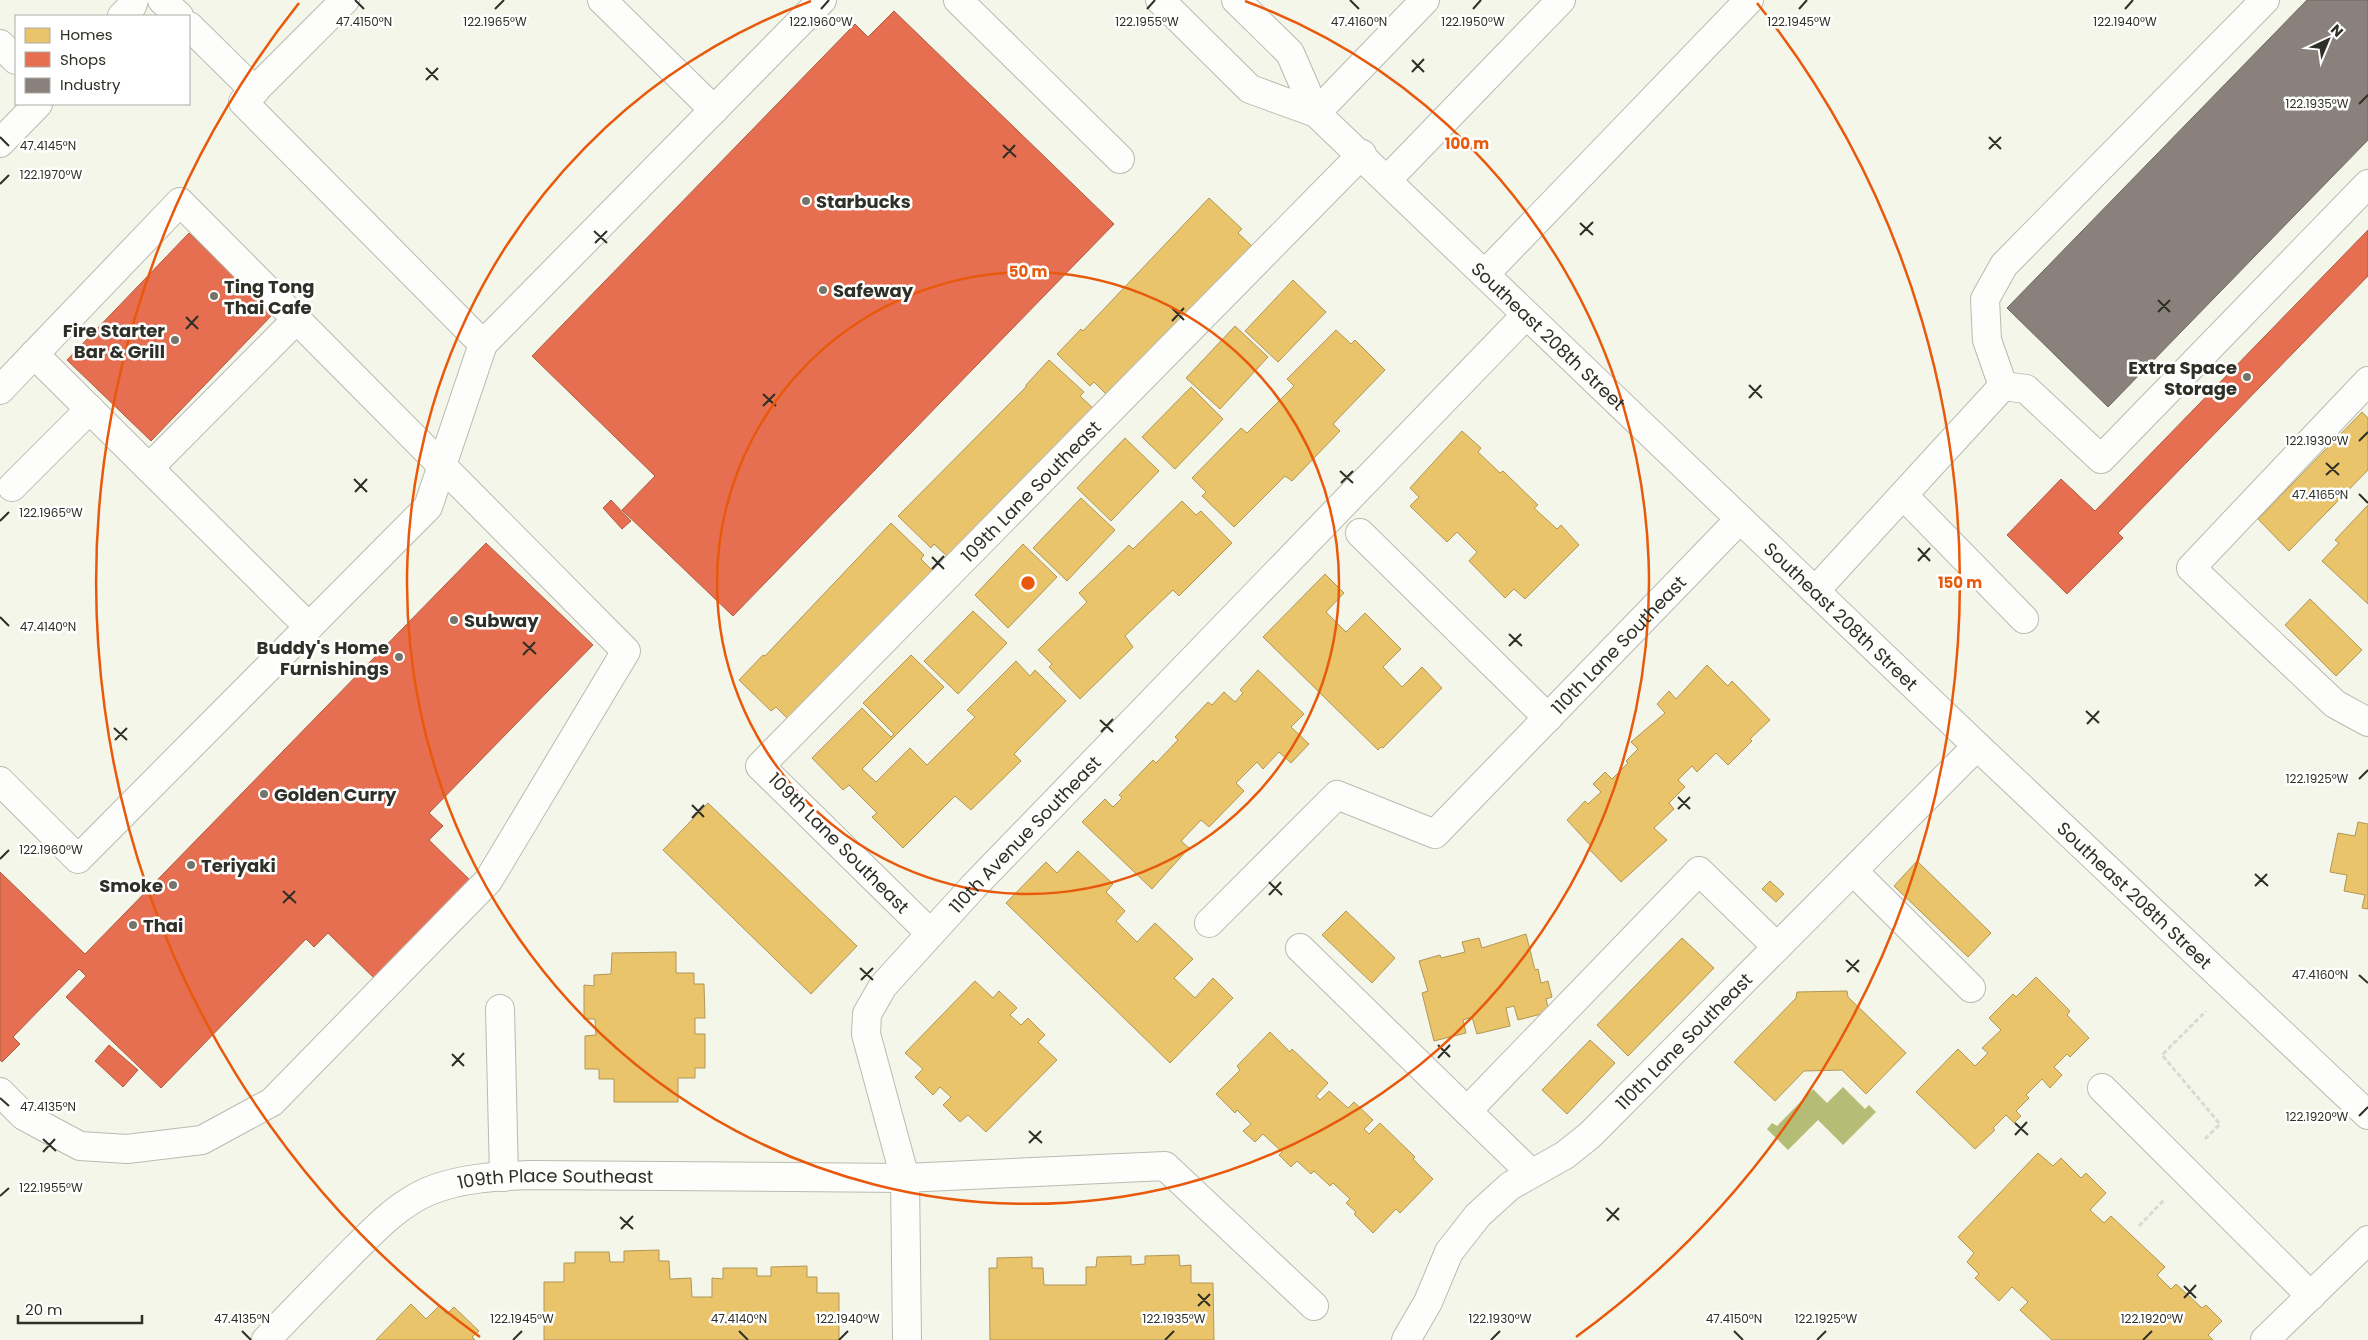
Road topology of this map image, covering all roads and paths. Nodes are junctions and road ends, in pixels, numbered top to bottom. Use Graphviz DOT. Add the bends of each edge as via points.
graph roads {
  1 [pos="162,0"];
  2 [pos="345,0"];
  3 [pos="602,0"];
  4 [pos="822,0"];
  5 [pos="958,0"];
  6 [pos="1160,0"];
  7 [pos="1236,0"];
  8 [pos="1425,0"];
  9 [pos="1561,0"];
  10 [pos="1749,0"];
  11 [pos="2265,0"];
  12 [pos="178,15"];
  13 [pos="190,27"];
  14 [pos="0,44"];
  15 [pos="15,59"];
  16 [pos="255,91"];
  17 [pos="37,105"];
  18 [pos="714,110"];
  19 [pos="1316,113"];
  20 [pos="0,143"];
  21 [pos="1362,154"];
  22 [pos="1120,159"];
  23 [pos="1387,180"];
  24 [pos="2368,184"];
  25 [pos="1484,274"];
  26 [pos="1526,315"];
  27 [pos="297,319"];
  28 [pos="483,344"];
  29 [pos="34,354"];
  30 [pos="2368,380"];
  31 [pos="2003,386"];
  32 [pos="0,390"];
  33 [pos="90,409"];
  34 [pos="443,466"];
  35 [pos="149,468"];
  36 [pos="12,487"];
  37 [pos="1903,495"];
  38 [pos="1740,519"];
  39 [pos="1360,533"];
  40 [pos="1815,591"];
  41 [pos="2024,619"];
  42 [pos="308,627"];
  43 [pos="1548,718"];
  44 [pos="2368,722"];
  45 [pos="1977,746"];
  46 [pos="0,781"];
  47 [pos="1852,871"];
  48 [pos="1209,924"];
  49 [pos="930,933"];
  50 [pos="1777,947"];
  51 [pos="1300,948"];
  52 [pos="2232,986"];
  53 [pos="1971,988"];
  54 [pos="500,1009"];
  55 [pos="2102,1088"];
  56 [pos="0,1092"];
  57 [pos="1467,1111"];
  58 [pos="2367,1112"];
  59 [pos="2183,1168"];
  60 [pos="1531,1173"];
  61 [pos="504,1177"];
  62 [pos="905,1178"];
  63 [pos="2139,1226"];
  64 [pos="2368,1240"];
  65 [pos="2310,1296"];
  66 [pos="1314,1306"];
  67 [pos="266,1340"];
  68 [pos="907,1340"];
  69 [pos="1406,1340"];
  70 [pos="2265,1340"];
  1 -- 12 [label="street"];
  2 -- 16 [label="street"];
  3 -- 18 [label="street"];
  4 -- 18 [label="street"];
  5 -- 22 [label="street"];
  6 -- 19 [label="street, Southeast 208th Street" via="1250,89"];
  7 -- 19 [label="street, Southeast 208th Street" via="1290,52"];
  8 -- 19 [label="street"];
  9 -- 23 [label="street"];
  10 -- 25 [label="street"];
  11 -- 31 [label="street" via="2004,265 1985,299 1987,340"];
  13 -- 16 [label="street"];
  14 -- 15 [label="street"];
  16 -- 28 [label="street" via="243,102"];
  17 -- 20 [label="street"];
  18 -- 28 [label="street"];
  19 -- 21 [label="street, Southeast 208th Street"];
  21 -- 23 [label="street, Southeast 208th Street"];
  21 -- 49 [label="street, 109th Lane Southeast" via="760,766"];
  23 -- 25 [label="street, Southeast 208th Street"];
  24 -- 31 [label="street" via="2101,459 2026,389"];
  25 -- 26 [label="street, Southeast 208th Street"];
  26 -- 38 [label="street, Southeast 208th Street"];
  26 -- 49 [label="street, 110th Avenue Southeast"];
  27 -- 29 [label="street" via="180,202"];
  27 -- 34 [label="street"];
  27 -- 35 [label="street"];
  28 -- 34 [label="street"];
  29 -- 32 [label="street"];
  29 -- 33 [label="street"];
  30 -- 44 [label="street" via="2191,568 2335,704"];
  31 -- 37 [label="street"];
  33 -- 35 [label="street"];
  33 -- 36 [label="street"];
  34 -- 42 [label="street" via="428,507"];
  34 -- 56 [label="street" via="626,651 488,881 272,1102 202,1140 127,1149 80,1146 24,1116"];
  35 -- 42 [label="street"];
  37 -- 40 [label="street"];
  37 -- 41 [label="street"];
  38 -- 40 [label="street, Southeast 208th Street"];
  38 -- 43 [label="street, 110th Lane Southeast"];
  39 -- 43 [label="street"];
  40 -- 45 [label="street, Southeast 208th Street"];
  42 -- 46 [label="street" via="78,859"];
  43 -- 48 [label="street, 110th Lane Southeast" via="1435,834 1337,795"];
  45 -- 47 [label="street, 110th Lane Southeast"];
  45 -- 52 [label="street, Southeast 208th Street"];
  47 -- 50 [label="street, 110th Lane Southeast"];
  47 -- 53 [label="street"];
  49 -- 62 [label="street, 110th Avenue Southeast" via="883,986 865,1020"];
  50 -- 57 [label="street" via="1699,872"];
  50 -- 60 [label="street, 110th Lane Southeast" via="1590,1135 1565,1155"];
  51 -- 57 [label="street"];
  52 -- 58 [label="street, Southeast 208th Street"];
  52 -- 59 [label="path" via="2162,1055 2220,1124 2191,1152"];
  54 -- 61 [label="street"];
  55 -- 59 [label="street"];
  57 -- 60 [label="street"];
  59 -- 63 [label="path" via="2168,1196"];
  59 -- 65 [label="street"];
  60 -- 69 [label="street, 110th Lane Southeast" via="1496,1197 1455,1243 1423,1314"];
  61 -- 62 [label="street, 109th Place Southeast"];
  61 -- 67 [label="street, 109th Place Southeast" via="443,1186 408,1203 371,1233"];
  62 -- 66 [label="street" via="1165,1166"];
  62 -- 68 [label="street, 110th Avenue Southeast"];
  64 -- 65 [label="street"];
  65 -- 70 [label="street"];
}
